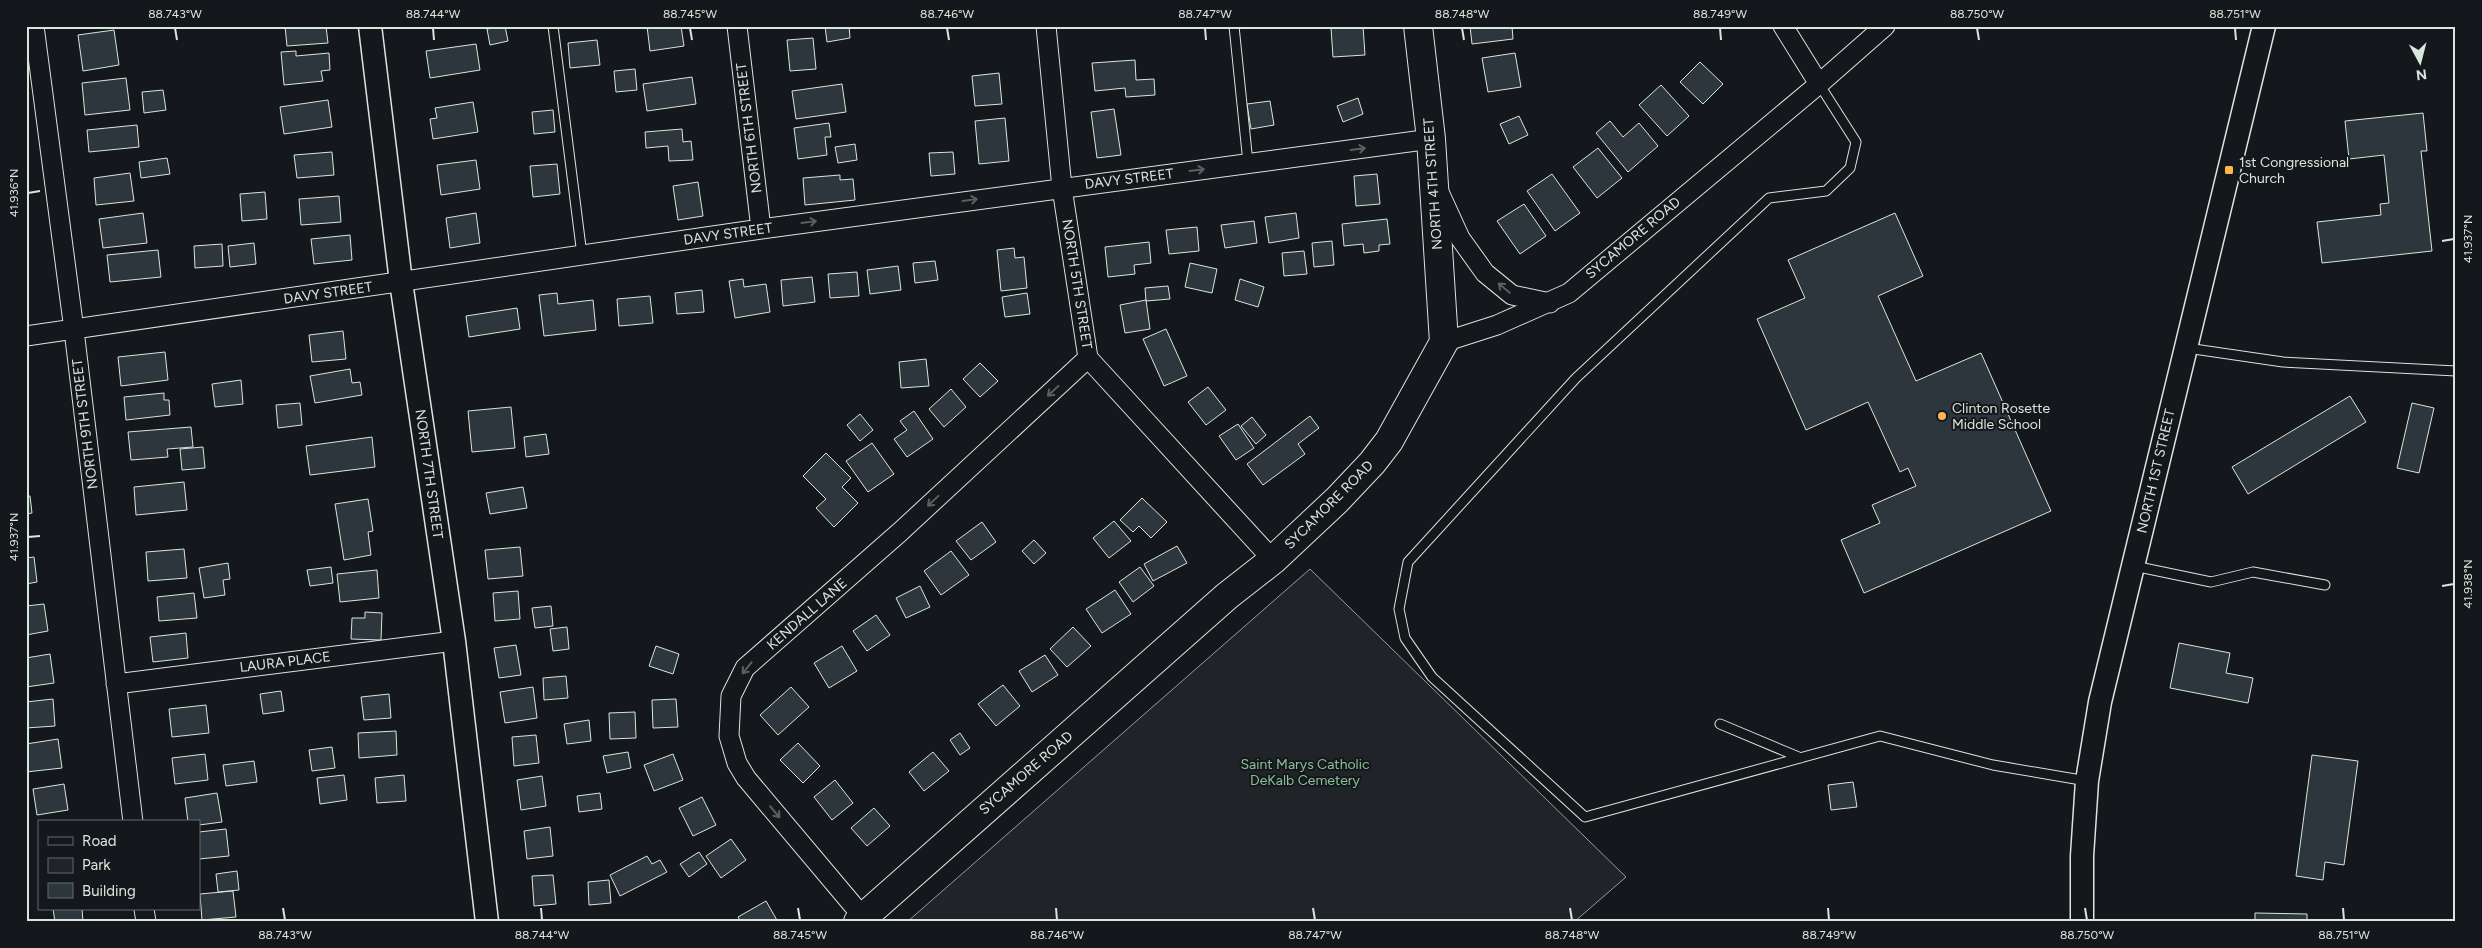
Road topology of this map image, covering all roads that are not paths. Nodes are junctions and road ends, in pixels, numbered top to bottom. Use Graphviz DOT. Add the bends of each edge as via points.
graph roads {
  1 [pos="34,26"];
  2 [pos="370,26"];
  3 [pos="552,26"];
  4 [pos="737,26"];
  5 [pos="1046,26"];
  6 [pos="1234,26"];
  7 [pos="1418,26"];
  8 [pos="1783,26"];
  9 [pos="1885,26"];
  10 [pos="2264,26"];
  11 [pos="1820,84"];
  12 [pos="1431,140"];
  13 [pos="1248,163"];
  14 [pos="1434,180"];
  15 [pos="1062,188"];
  16 [pos="760,229"];
  17 [pos="582,256"];
  18 [pos="401,282"];
  19 [pos="1550,303"];
  20 [pos="74,330"];
  21 [pos="26,336"];
  22 [pos="1444,342"];
  23 [pos="2185,347"];
  24 [pos="1088,358"];
  25 [pos="2456,371"];
  26 [pos="1273,560"];
  27 [pos="2133,566"];
  28 [pos="2325,585"];
  29 [pos="454,641"];
  30 [pos="116,684"];
  31 [pos="1720,724"];
  32 [pos="1800,758"];
  33 [pos="2087,781"];
  34 [pos="133,820"];
  35 [pos="860,919"];
  36 [pos="487,922"];
  37 [pos="2082,922"];
  1 -- 20 [label="street, NORTH 9TH STREET"];
  2 -- 18 [label="street, NORTH 7TH STREET"];
  3 -- 17 [label="lane"];
  4 -- 16 [label="street, NORTH 6TH STREET"];
  5 -- 15 [label="street, NORTH 5TH STREET"];
  6 -- 13 [label="lane"];
  7 -- 12 [label="main road, NORTH 4TH STREET"];
  8 -- 11 [label="street"];
  9 -- 11 [label="street, SYCAMORE ROAD"];
  10 -- 23 [label="street, NORTH 1ST STREET"];
  11 -- 19 [label="street, SYCAMORE ROAD" via="1568,293"];
  11 -- 32 [label="lane" via="1856,142 1850,168 1826,191 1769,198 1576,378 1408,562 1399,609 1404,638 1432,677 1585,817"];
  13 -- 12 [label="street, DAVY STREET, one-way"];
  12 -- 14 [label="main road, NORTH 4TH STREET"];
  15 -- 13 [label="street, DAVY STREET, one-way"];
  19 -- 14 [label="street, one-way" via="1512,295 1485,272 1460,238"];
  14 -- 22 [label="main road, NORTH 4TH STREET"];
  16 -- 15 [label="street, DAVY STREET, one-way"];
  15 -- 24 [label="street, NORTH 5TH STREET"];
  16 -- 17 [label="street, DAVY STREET"];
  17 -- 18 [label="street, DAVY STREET"];
  18 -- 20 [label="street, DAVY STREET"];
  18 -- 29 [label="street, NORTH 7TH STREET"];
  19 -- 22 [label="street, SYCAMORE ROAD"];
  20 -- 21 [label="street, DAVY STREET"];
  20 -- 30 [label="street, NORTH 9TH STREET"];
  22 -- 26 [label="main road, SYCAMORE ROAD" via="1389,440 1372,463"];
  23 -- 25 [label="lane" via="2283,362"];
  23 -- 27 [label="street, NORTH 1ST STREET"];
  24 -- 26 [label="street, NORTH 5TH STREET"];
  24 -- 35 [label="street, KENDALL LANE, one-way" via="900,532 746,668 731,696 729,736 737,763"];
  26 -- 35 [label="main road, SYCAMORE ROAD" via="1227,596"];
  27 -- 28 [label="lane" via="2211,582 2253,572"];
  27 -- 33 [label="street, NORTH 1ST STREET" via="2100,702"];
  29 -- 30 [label="street, LAURA PLACE"];
  29 -- 36 [label="street, NORTH 7TH STREET"];
  30 -- 34 [label="street, NORTH 9TH STREET"];
  31 -- 32 [label="lane"];
  32 -- 33 [label="lane" via="1880,736 1993,765"];
  33 -- 37 [label="street, NORTH 1ST STREET"];
}
